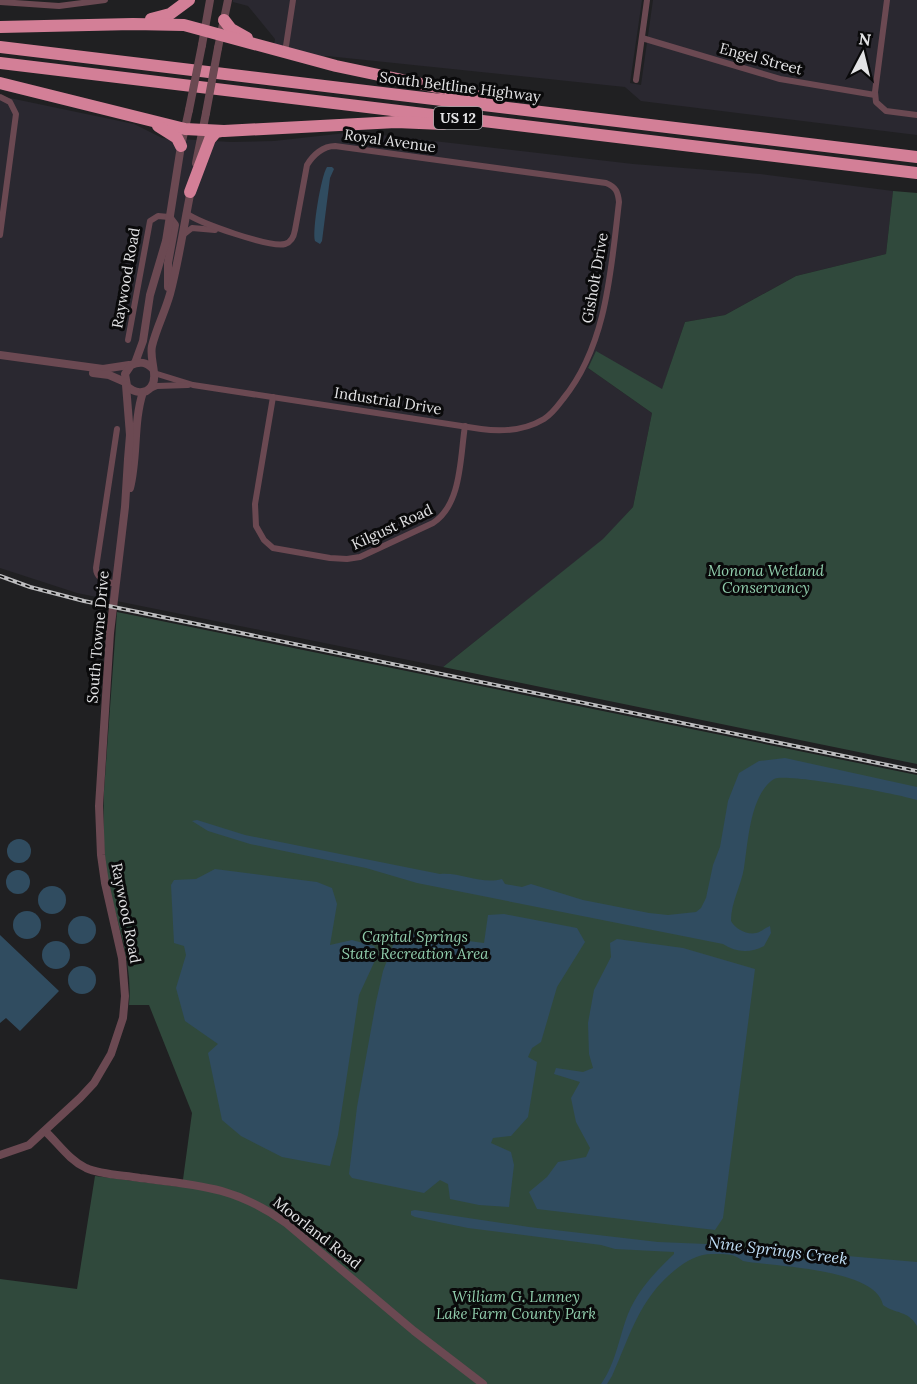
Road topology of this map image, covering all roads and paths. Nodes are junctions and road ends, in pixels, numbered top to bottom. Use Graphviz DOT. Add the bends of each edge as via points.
graph roads {
  1 [pos="105,0"];
  2 [pos="189,0"];
  3 [pos="210,0"];
  4 [pos="228,0"];
  5 [pos="293,0"];
  6 [pos="647,0"];
  7 [pos="887,0"];
  8 [pos="0,2"];
  9 [pos="224,20"];
  10 [pos="133,24"];
  11 [pos="0,27"];
  12 [pos="204,30"];
  13 [pos="642,38"];
  14 [pos="219,42"];
  15 [pos="0,46"];
  16 [pos="286,46"];
  17 [pos="273,50"];
  18 [pos="0,63"];
  19 [pos="636,80"];
  20 [pos="0,83"];
  21 [pos="875,95"];
  22 [pos="0,97"];
  23 [pos="917,115"];
  24 [pos="585,117"];
  25 [pos="144,118"];
  26 [pos="185,129"];
  27 [pos="202,130"];
  28 [pos="221,131"];
  29 [pos="583,134"];
  30 [pos="181,146"];
  31 [pos="917,157"];
  32 [pos="917,173"];
  33 [pos="190,192"];
  34 [pos="618,194"];
  35 [pos="186,213"];
  36 [pos="169,217"];
  37 [pos="225,231"];
  38 [pos="0,235"];
  39 [pos="182,237"];
  40 [pos="168,301"];
  41 [pos="128,340"];
  42 [pos="0,355"];
  43 [pos="133,364"];
  44 [pos="69,365"];
  45 [pos="153,371"];
  46 [pos="126,384"];
  47 [pos="193,385"];
  48 [pos="145,391"];
  49 [pos="567,395"];
  50 [pos="273,397"];
  51 [pos="465,426"];
  52 [pos="117,429"];
  53 [pos="125,507"];
  54 [pos="115,584"];
  55 [pos="102,770"];
  56 [pos="45,1131"];
  57 [pos="3,1155"];
  58 [pos="483,1384"];
  1 -- 8 [label="street" via="59,6"];
  2 -- 10 [label="highway" via="170,14"];
  3 -- 12 [label="street"];
  4 -- 9 [label="street"];
  5 -- 16 [label="street"];
  6 -- 13 [label="street"];
  7 -- 21 [label="street"];
  9 -- 14 [label="street"];
  9 -- 17 [label="highway" via="231,30"];
  10 -- 11 [label="highway"];
  10 -- 12 [label="highway" via="171,23"];
  12 -- 14 [label="highway"];
  12 -- 26 [label="street, bridge"];
  13 -- 19 [label="street"];
  13 -- 21 [label="street, Engel Street" via="780,79"];
  14 -- 17 [label="highway"];
  14 -- 27 [label="street, bridge"];
  15 -- 24 [label="highway, South Beltline Highway / US 12"];
  17 -- 24 [label="highway" via="347,69"];
  18 -- 29 [label="highway, South Beltline Highway / US 12"];
  20 -- 25 [label="highway"];
  21 -- 23 [label="street" via="884,110"];
  22 -- 38 [label="street" via="10,102 15,111"];
  24 -- 31 [label="highway, South Beltline Highway / US 12"];
  25 -- 26 [label="highway"];
  25 -- 30 [label="highway" via="168,131"];
  26 -- 27 [label="highway"];
  26 -- 30 [label="street"];
  27 -- 28 [label="highway"];
  27 -- 33 [label="street"];
  28 -- 29 [label="highway" via="396,122"];
  28 -- 33 [label="highway" via="210,139"];
  29 -- 32 [label="highway, South Beltline Highway / US 12"];
  30 -- 36 [label="street"];
  33 -- 35 [label="street"];
  34 -- 37 [label="street, Royal Avenue" via="606,183 329,146 307,165 290,241 279,245"];
  34 -- 49 [label="street, Gisholt Drive" via="602,316 590,352"];
  35 -- 37 [label="street, Royal Avenue"];
  35 -- 39 [label="street"];
  36 -- 40 [label="street" via="175,225 168,263"];
  36 -- 41 [label="street, Raywood Road" via="158,216 150,221"];
  36 -- 43 [label="street" via="143,341"];
  37 -- 39 [label="street, Royal Avenue" via="192,228"];
  39 -- 40 [label="street"];
  40 -- 45 [label="street" via="152,346"];
  42 -- 44 [label="street"];
  43 -- 44 [label="street" via="104,369"];
  43 -- 45 [label="street" via="145,363"];
  43 -- 46 [label="street" via="126,371"];
  44 -- 46 [label="street" via="109,375"];
  45 -- 47 [label="street, Industrial Drive"];
  45 -- 48 [label="street" via="154,381"];
  46 -- 48 [label="street" via="135,392"];
  46 -- 53 [label="street, South Towne Drive" via="130,435"];
  47 -- 48 [label="street, Industrial Drive" via="157,386"];
  47 -- 50 [label="street, Industrial Drive"];
  48 -- 53 [label="street, South Towne Drive" via="138,405 135,466"];
  49 -- 51 [label="street, Industrial Drive" via="545,418 524,428 498,431"];
  50 -- 51 [label="street, Industrial Drive"];
  50 -- 51 [label="street, Kilgust Road" via="255,504 256,526 273,548 315,556 360,557 442,517 449,508 456,483"];
  52 -- 54 [label="street" via="96,567 101,578"];
  53 -- 54 [label="street, South Towne Drive"];
  54 -- 55 [label="street, South Towne Drive"];
  55 -- 56 [label="street, Raywood Road" via="101,855 122,958 123,1018 111,1054 94,1083"];
  56 -- 57 [label="street, Raywood Road" via="29,1145"];
  56 -- 58 [label="street, Moorland Road" via="85,1167 211,1188 235,1194 268,1210"];
}
